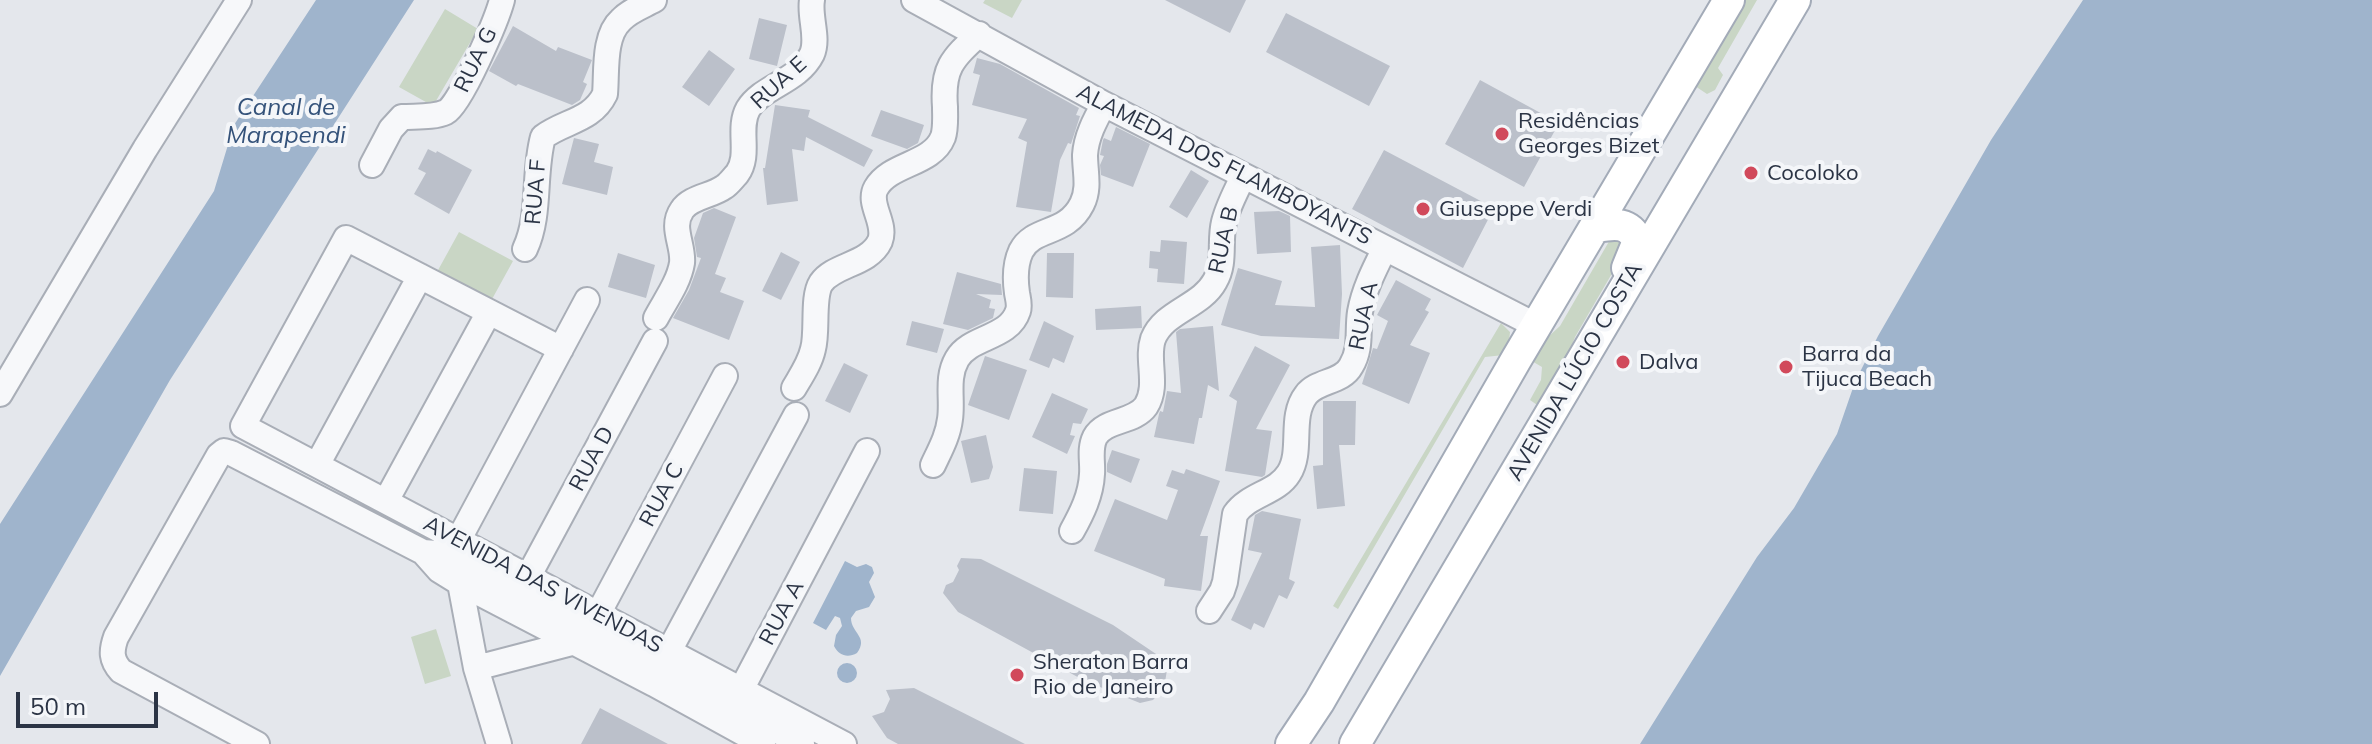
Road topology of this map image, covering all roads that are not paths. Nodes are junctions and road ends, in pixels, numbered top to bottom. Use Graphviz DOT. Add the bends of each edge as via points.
graph roads {
  1 [pos="239,0"];
  2 [pos="502,0"];
  3 [pos="654,0"];
  4 [pos="812,0"];
  5 [pos="914,0"];
  6 [pos="1729,0"];
  7 [pos="1795,0"];
  8 [pos="979,34"];
  9 [pos="1104,104"];
  10 [pos="372,165"];
  11 [pos="1243,177"];
  12 [pos="1595,227"];
  13 [pos="1385,248"];
  14 [pos="525,249"];
  15 [pos="420,276"];
  16 [pos="587,300"];
  17 [pos="489,312"];
  18 [pos="1607,318"];
  19 [pos="1537,326"];
  20 [pos="656,330"];
  21 [pos="561,349"];
  22 [pos="725,376"];
  23 [pos="794,388"];
  24 [pos="0,394"];
  25 [pos="796,415"];
  26 [pos="867,451"];
  27 [pos="317,465"];
  28 [pos="933,465"];
  29 [pos="386,501"];
  30 [pos="1072,531"];
  31 [pos="459,539"];
  32 [pos="466,575"];
  33 [pos="528,577"];
  34 [pos="1209,611"];
  35 [pos="598,614"];
  36 [pos="572,643"];
  37 [pos="668,653"];
  38 [pos="476,668"];
  39 [pos="741,690"];
  40 [pos="257,744"];
  41 [pos="499,744"];
  42 [pos="763,744"];
  43 [pos="802,744"];
  44 [pos="844,744"];
  45 [pos="1291,744"];
  46 [pos="1355,744"];
  1 -- 24 [label="street"];
  2 -- 10 [label="street, RUA G" via="448,111 402,117"];
  3 -- 14 [label="street, RUA F" via="613,29 602,102 587,116 543,137 532,235"];
  4 -- 20 [label="street, RUA E" via="812,54 796,74 748,108 739,171 725,187 681,210 677,229 683,261"];
  5 -- 8 [label="street, ALAMEDA DOS FLAMBOYANTS"];
  6 -- 12 [label="main road"];
  7 -- 18 [label="main road, AVENIDA LÚCIO COSTA"];
  8 -- 9 [label="street, ALAMEDA DOS FLAMBOYANTS"];
  8 -- 23 [label="street" via="953,59 943,86 946,121 939,144 877,185 873,196 883,228 877,245 818,289 814,348"];
  9 -- 11 [label="street, ALAMEDA DOS FLAMBOYANTS"];
  9 -- 28 [label="street" via="1085,153 1083,202 1061,227 1030,239 1022,250 1016,276 1019,306 1012,322 955,361 949,428"];
  11 -- 13 [label="street, ALAMEDA DOS FLAMBOYANTS"];
  11 -- 30 [label="street, RUA B" via="1224,221 1216,280 1154,338 1144,408 1095,437 1089,494"];
  12 -- 18 [label="main road" via="1627,227 1638,241"];
  12 -- 19 [label="main road"];
  13 -- 19 [label="street, ALAMEDA DOS FLAMBOYANTS"];
  13 -- 34 [label="street, RUA A" via="1363,302 1354,362 1341,376 1304,397 1288,475 1235,514 1225,582"];
  15 -- 17 [label="street"];
  15 -- 27 [label="street"];
  15 -- 27 [label="street, AVENIDA DAS VIVENDAS" via="346,238 243,426"];
  16 -- 21 [label="street"];
  17 -- 21 [label="street"];
  17 -- 29 [label="street"];
  18 -- 46 [label="main road, AVENIDA LÚCIO COSTA"];
  19 -- 45 [label="main road"];
  20 -- 33 [label="street, RUA D"];
  21 -- 31 [label="street"];
  22 -- 35 [label="street, RUA C"];
  25 -- 37 [label="street"];
  26 -- 39 [label="street, RUA A"];
  27 -- 29 [label="street, AVENIDA DAS VIVENDAS"];
  29 -- 31 [label="street, AVENIDA DAS VIVENDAS"];
  31 -- 33 [label="street, AVENIDA DAS VIVENDAS"];
  32 -- 36 [label="street"];
  32 -- 38 [label="street"];
  32 -- 40 [label="street" via="439,570 423,552 222,452 116,637 112,654 121,671"];
  32 -- 43 [label="street"];
  33 -- 35 [label="street, AVENIDA DAS VIVENDAS"];
  35 -- 37 [label="street, AVENIDA DAS VIVENDAS"];
  36 -- 38 [label="street"];
  36 -- 42 [label="street"];
  37 -- 39 [label="street, AVENIDA DAS VIVENDAS"];
  38 -- 41 [label="street"];
  39 -- 44 [label="street, AVENIDA DAS VIVENDAS"];
}
